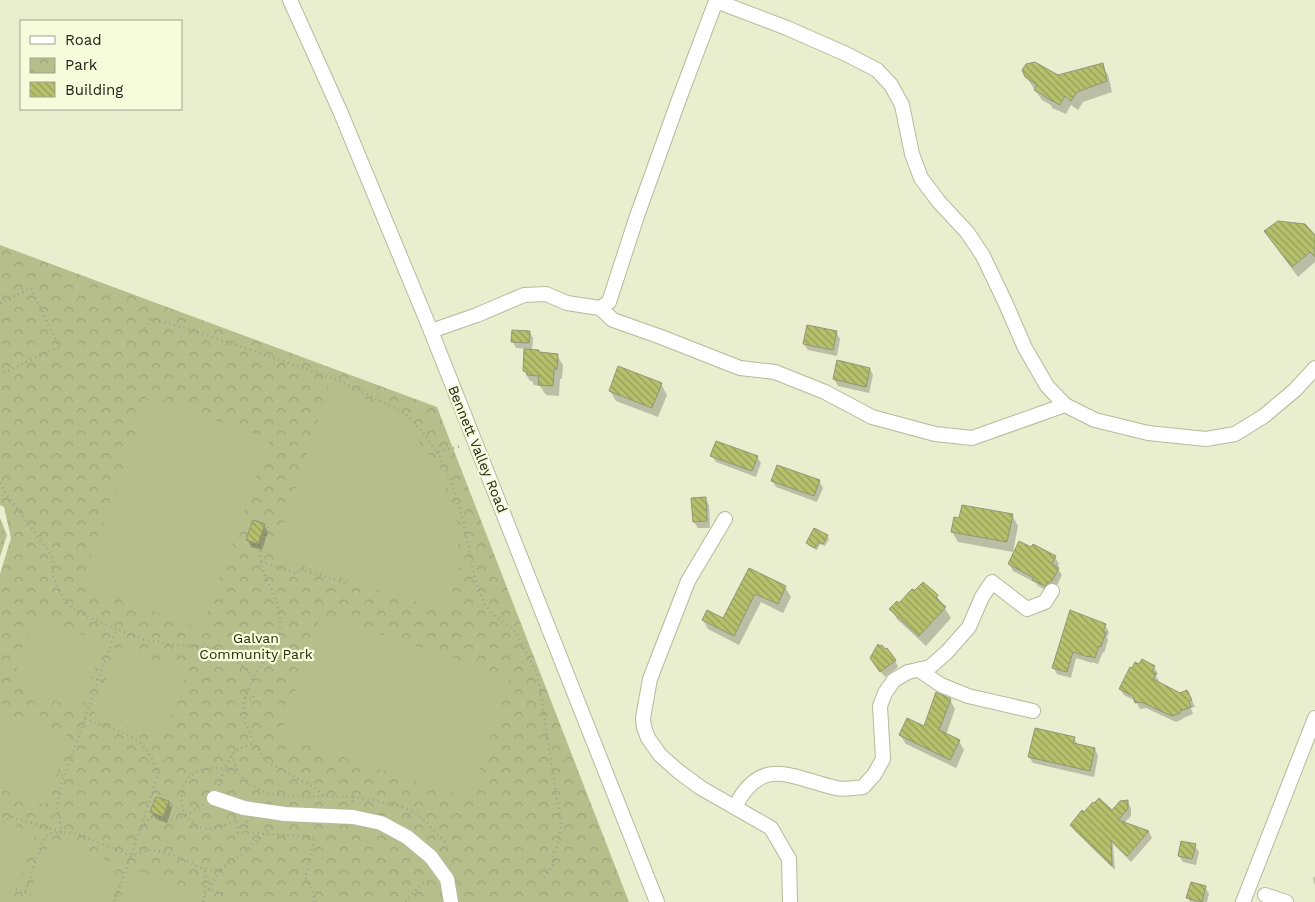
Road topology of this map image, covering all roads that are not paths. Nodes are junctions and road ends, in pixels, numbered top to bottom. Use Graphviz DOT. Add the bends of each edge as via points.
graph roads {
  1 [pos="290,0"];
  2 [pos="600,308"];
  3 [pos="431,331"];
  4 [pos="1315,368"];
  5 [pos="1065,405"];
  6 [pos="725,519"];
  7 [pos="1052,591"];
  8 [pos="919,670"];
  9 [pos="1033,711"];
  10 [pos="1315,718"];
  11 [pos="214,798"];
  12 [pos="735,807"];
  13 [pos="1265,895"];
  14 [pos="451,902"];
  15 [pos="657,902"];
  16 [pos="790,902"];
  17 [pos="1243,902"];
  18 [pos="1286,902"];
  1 -- 3 [label="street, Bennett Valley Road"];
  2 -- 3 [label="street" via="567,303 546,294 524,295"];
  2 -- 5 [label="street" via="613,320 740,368 775,372 825,392 872,417 935,434 972,438"];
  2 -- 5 [label="street" via="609,302 716,1 846,54 877,70 892,85 902,105 912,154 921,178 983,256 1025,348 1048,386"];
  3 -- 15 [label="street, Bennett Valley Road"];
  4 -- 5 [label="street" via="1264,416 1235,434 1206,439 1148,433 1095,420"];
  6 -- 12 [label="street" via="688,581 650,679 643,718 648,738 660,754 701,788"];
  7 -- 8 [label="street" via="1045,602 1027,609 992,582 969,627 930,667"];
  8 -- 9 [label="street" via="941,685 968,696"];
  8 -- 12 [label="street" via="894,680 885,693 880,706 883,759 863,787 838,789 794,775 774,773 756,780 741,795"];
  10 -- 17 [label="street"];
  11 -- 14 [label="street" via="244,808 285,814 353,817 382,822 407,837 430,857 446,879"];
  12 -- 16 [label="street" via="770,828 789,859"];
  13 -- 18 [label="street"];
}
